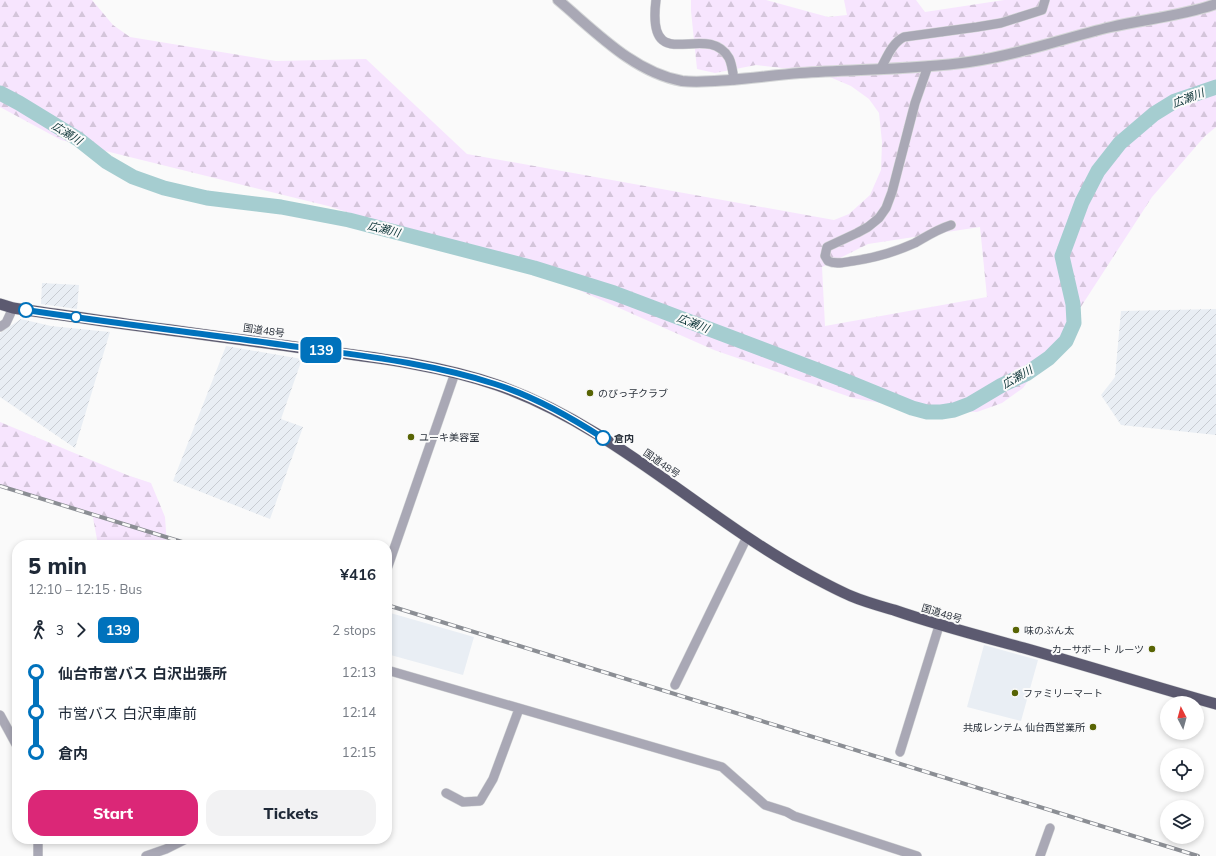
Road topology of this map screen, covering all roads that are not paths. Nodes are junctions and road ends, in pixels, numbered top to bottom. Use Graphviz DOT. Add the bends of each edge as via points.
graph roads {
  1 [pos="558,0"];
  2 [pos="656,0"];
  3 [pos="1045,0"];
  4 [pos="1216,4"];
  5 [pos="928,66"];
  6 [pos="881,68"];
  7 [pos="734,80"];
  8 [pos="951,225"];
  9 [pos="0,304"];
  10 [pos="14,308"];
  11 [pos="0,327"];
  12 [pos="455,373"];
  13 [pos="747,537"];
  14 [pos="392,555"];
  15 [pos="939,626"];
  16 [pos="392,671"];
  17 [pos="675,685"];
  18 [pos="1216,704"];
  19 [pos="519,709"];
  20 [pos="0,715"];
  21 [pos="12,737"];
  22 [pos="900,752"];
  23 [pos="446,793"];
  24 [pos="1050,828"];
  25 [pos="38,844"];
  26 [pos="176,844"];
  27 [pos="38,856"];
  28 [pos="146,856"];
  29 [pos="917,856"];
  30 [pos="1040,856"];
  1 -- 7 [label="street" via="618,50 658,74 683,81"];
  2 -- 7 [label="street" via="654,10 657,34 663,41 670,45 706,43 715,46 729,58"];
  3 -- 6 [label="street" via="1042,10 1001,23 904,37 893,45"];
  4 -- 5 [label="street" via="1112,27 1015,53 969,62"];
  5 -- 6 [label="street"];
  5 -- 8 [label="street" via="886,208 868,227 827,248 825,256 828,261 837,263 867,260 894,252"];
  6 -- 7 [label="street"];
  9 -- 10 [label="highway, 国道48号"];
  10 -- 11 [label="street" via="6,323"];
  10 -- 12 [label="highway, 国道48号" via="348,354"];
  12 -- 13 [label="highway, 国道48号" via="506,388 578,421"];
  12 -- 14 [label="street"];
  13 -- 15 [label="highway, 国道48号" via="809,575 852,596"];
  13 -- 17 [label="street"];
  15 -- 18 [label="highway, 国道48号"];
  15 -- 22 [label="street"];
  16 -- 19 [label="street"];
  19 -- 23 [label="street" via="493,779 480,802 463,802"];
  19 -- 29 [label="street" via="722,767 765,805"];
  20 -- 21 [label="street"];
  24 -- 30 [label="street"];
  25 -- 27 [label="street"];
  26 -- 28 [label="street"];
}
